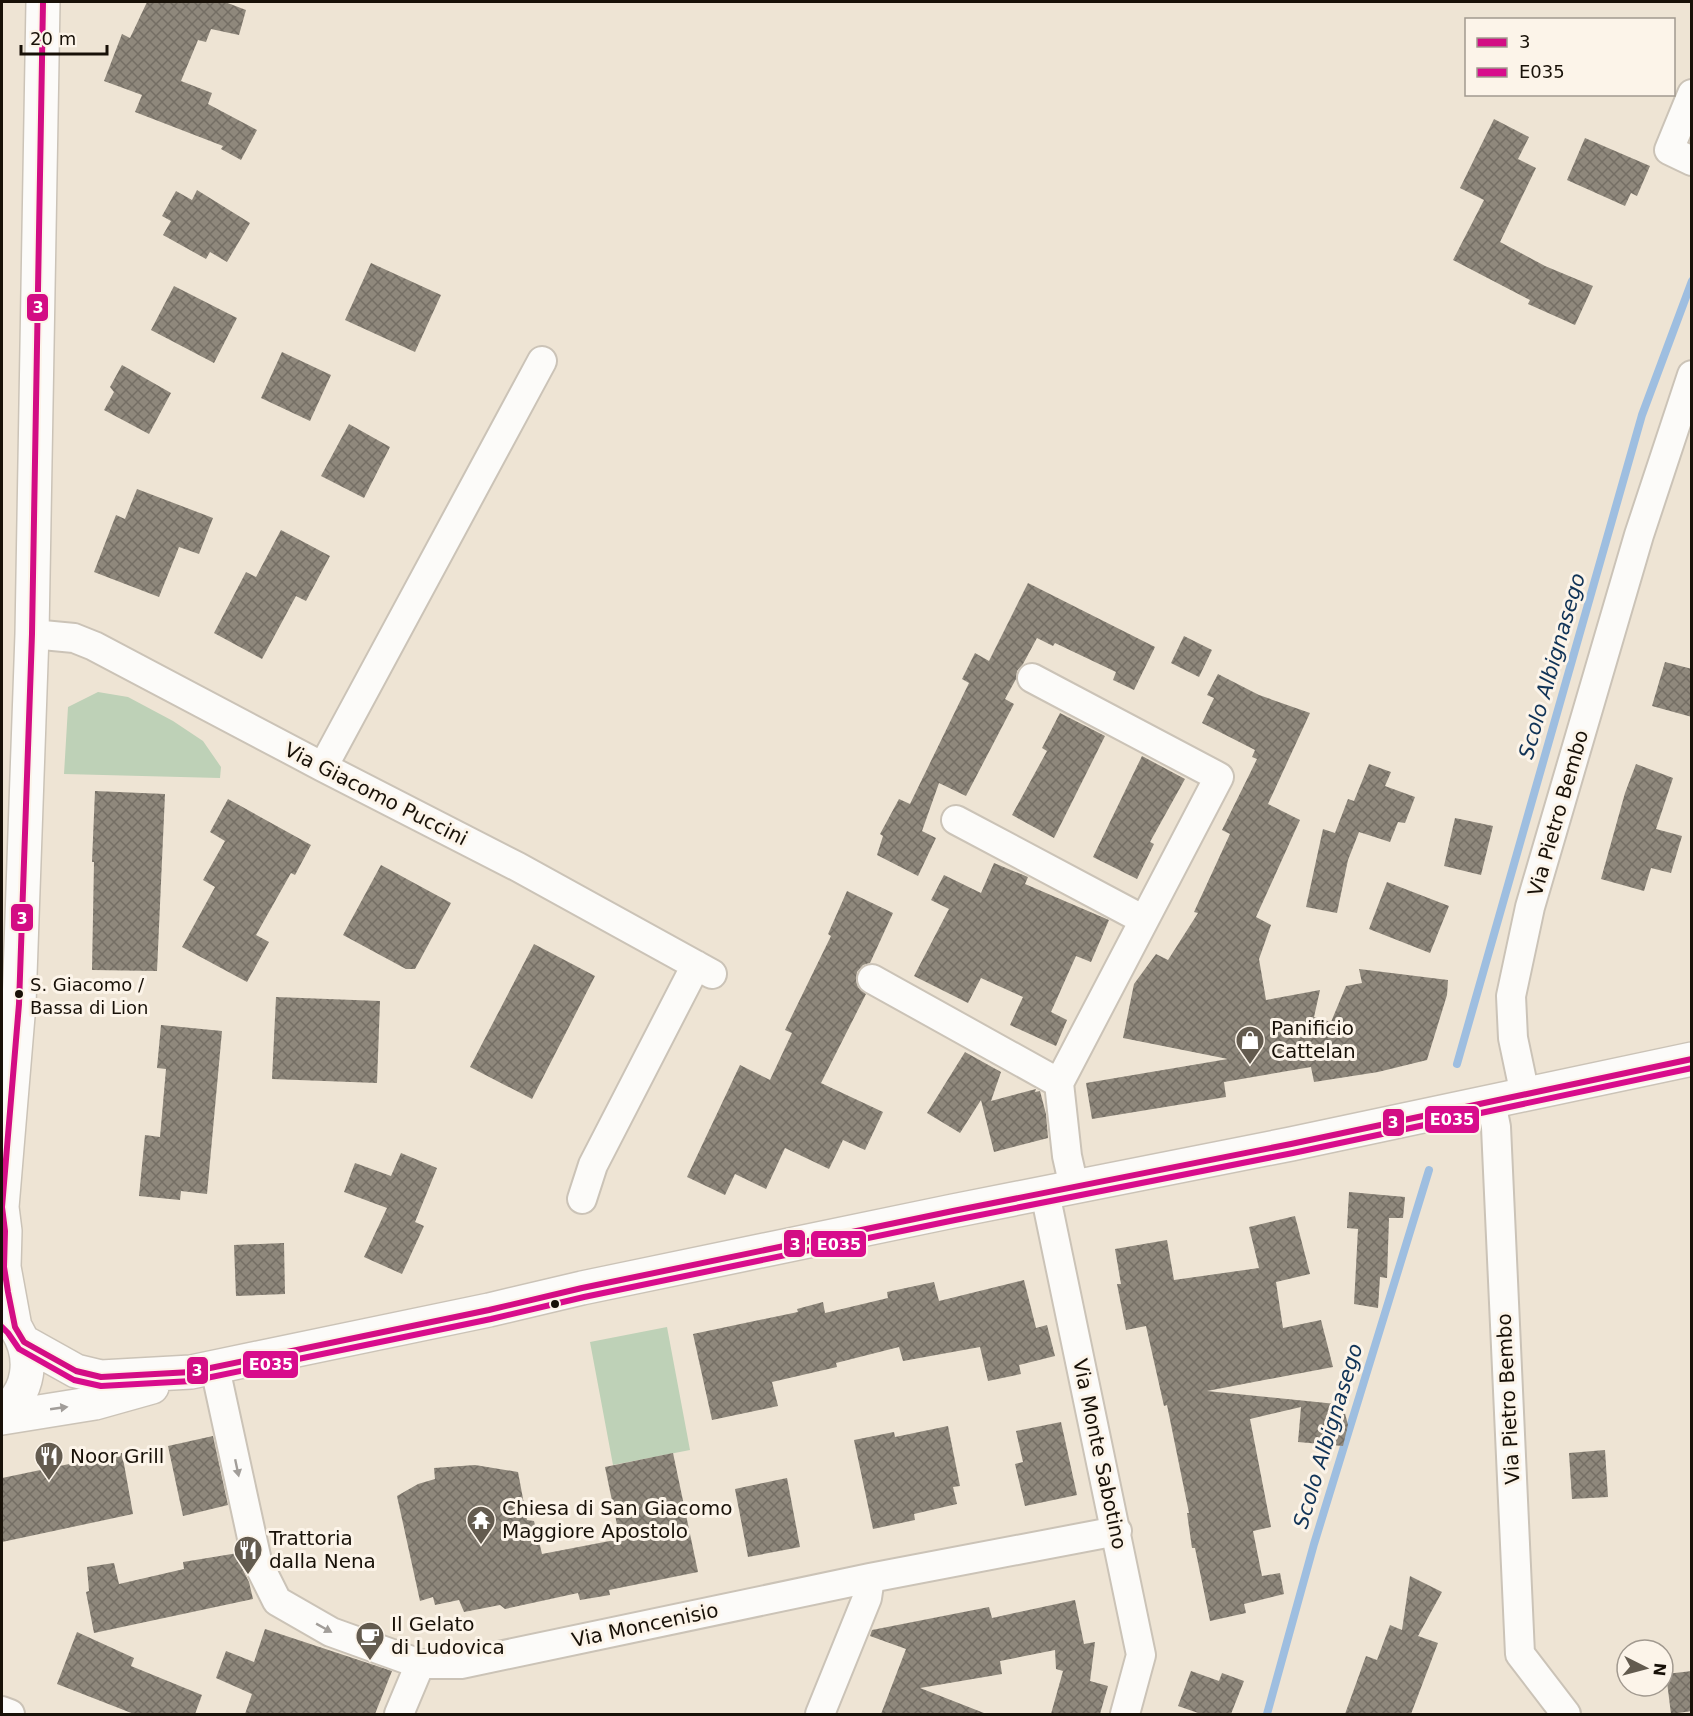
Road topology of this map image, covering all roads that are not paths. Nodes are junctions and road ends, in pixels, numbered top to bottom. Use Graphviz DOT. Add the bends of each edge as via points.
graph roads {
  1 [pos="43,2"];
  2 [pos="1692,94"];
  3 [pos="1692,161"];
  4 [pos="542,361"];
  5 [pos="1692,375"];
  6 [pos="32,634"];
  7 [pos="1032,678"];
  8 [pos="323,767"];
  9 [pos="956,820"];
  10 [pos="1144,920"];
  11 [pos="11,946"];
  12 [pos="872,979"];
  13 [pos="1692,1059"];
  14 [pos="1059,1083"];
  15 [pos="1525,1095"];
  16 [pos="1491,1102"];
  17 [pos="1060,1190"];
  18 [pos="582,1198"];
  19 [pos="2,1207"];
  20 [pos="14,1328"];
  21 [pos="203,1370"];
  22 [pos="2,1412"];
  23 [pos="2,1418"];
  24 [pos="1117,1531"];
  25 [pos="870,1578"];
  26 [pos="420,1664"];
  27 [pos="2,1711"];
  28 [pos="10,1714"];
  29 [pos="399,1714"];
  30 [pos="820,1714"];
  31 [pos="1125,1714"];
  32 [pos="1566,1714"];
  1 -- 6 [label="main road"];
  2 -- 3 [label="street" via="1669,150"];
  4 -- 8 [label="street"];
  5 -- 15 [label="street, Via Pietro Bembo" via="1640,535 1530,907 1511,996 1513,1038"];
  6 -- 8 [label="street, Via Giacomo Puccini" via="74,638 94,646"];
  6 -- 11 [label="main road"];
  7 -- 10 [label="street" via="1219,777"];
  8 -- 18 [label="street, Via Giacomo Puccini" via="518,867 704,970 593,1165"];
  9 -- 10 [label="street"];
  10 -- 14 [label="street"];
  11 -- 19 [label="main road" via="19,1004"];
  12 -- 14 [label="street"];
  13 -- 15 [label="main road"];
  14 -- 17 [label="street, Via Monte Sabotino" via="1067,1156"];
  15 -- 16 [label="main road"];
  16 -- 17 [label="main road"];
  16 -- 32 [label="street, Via Pietro Bembo" via="1496,1127 1520,1654"];
  17 -- 21 [label="main road"];
  17 -- 24 [label="street, Via Monte Sabotino"];
  19 -- 20 [label="main road" via="6,1231 4,1267"];
  20 -- 21 [label="main road" via="76,1371 101,1377"];
  20 -- 22 [label="main road" via="29,1364 24,1387"];
  23 -- 21 [label="main road, one-way" via="95,1403"];
  21 -- 26 [label="street, Via Moncenisio, one-way" via="257,1561 277,1601 331,1632"];
  24 -- 25 [label="street, Via Moncenisio"];
  24 -- 31 [label="street, Via Monte Sabotino" via="1141,1655"];
  25 -- 26 [label="street, Via Moncenisio" via="461,1664"];
  25 -- 30 [label="street" via="867,1598"];
  26 -- 29 [label="street"];
  27 -- 28 [label="street"];
}
